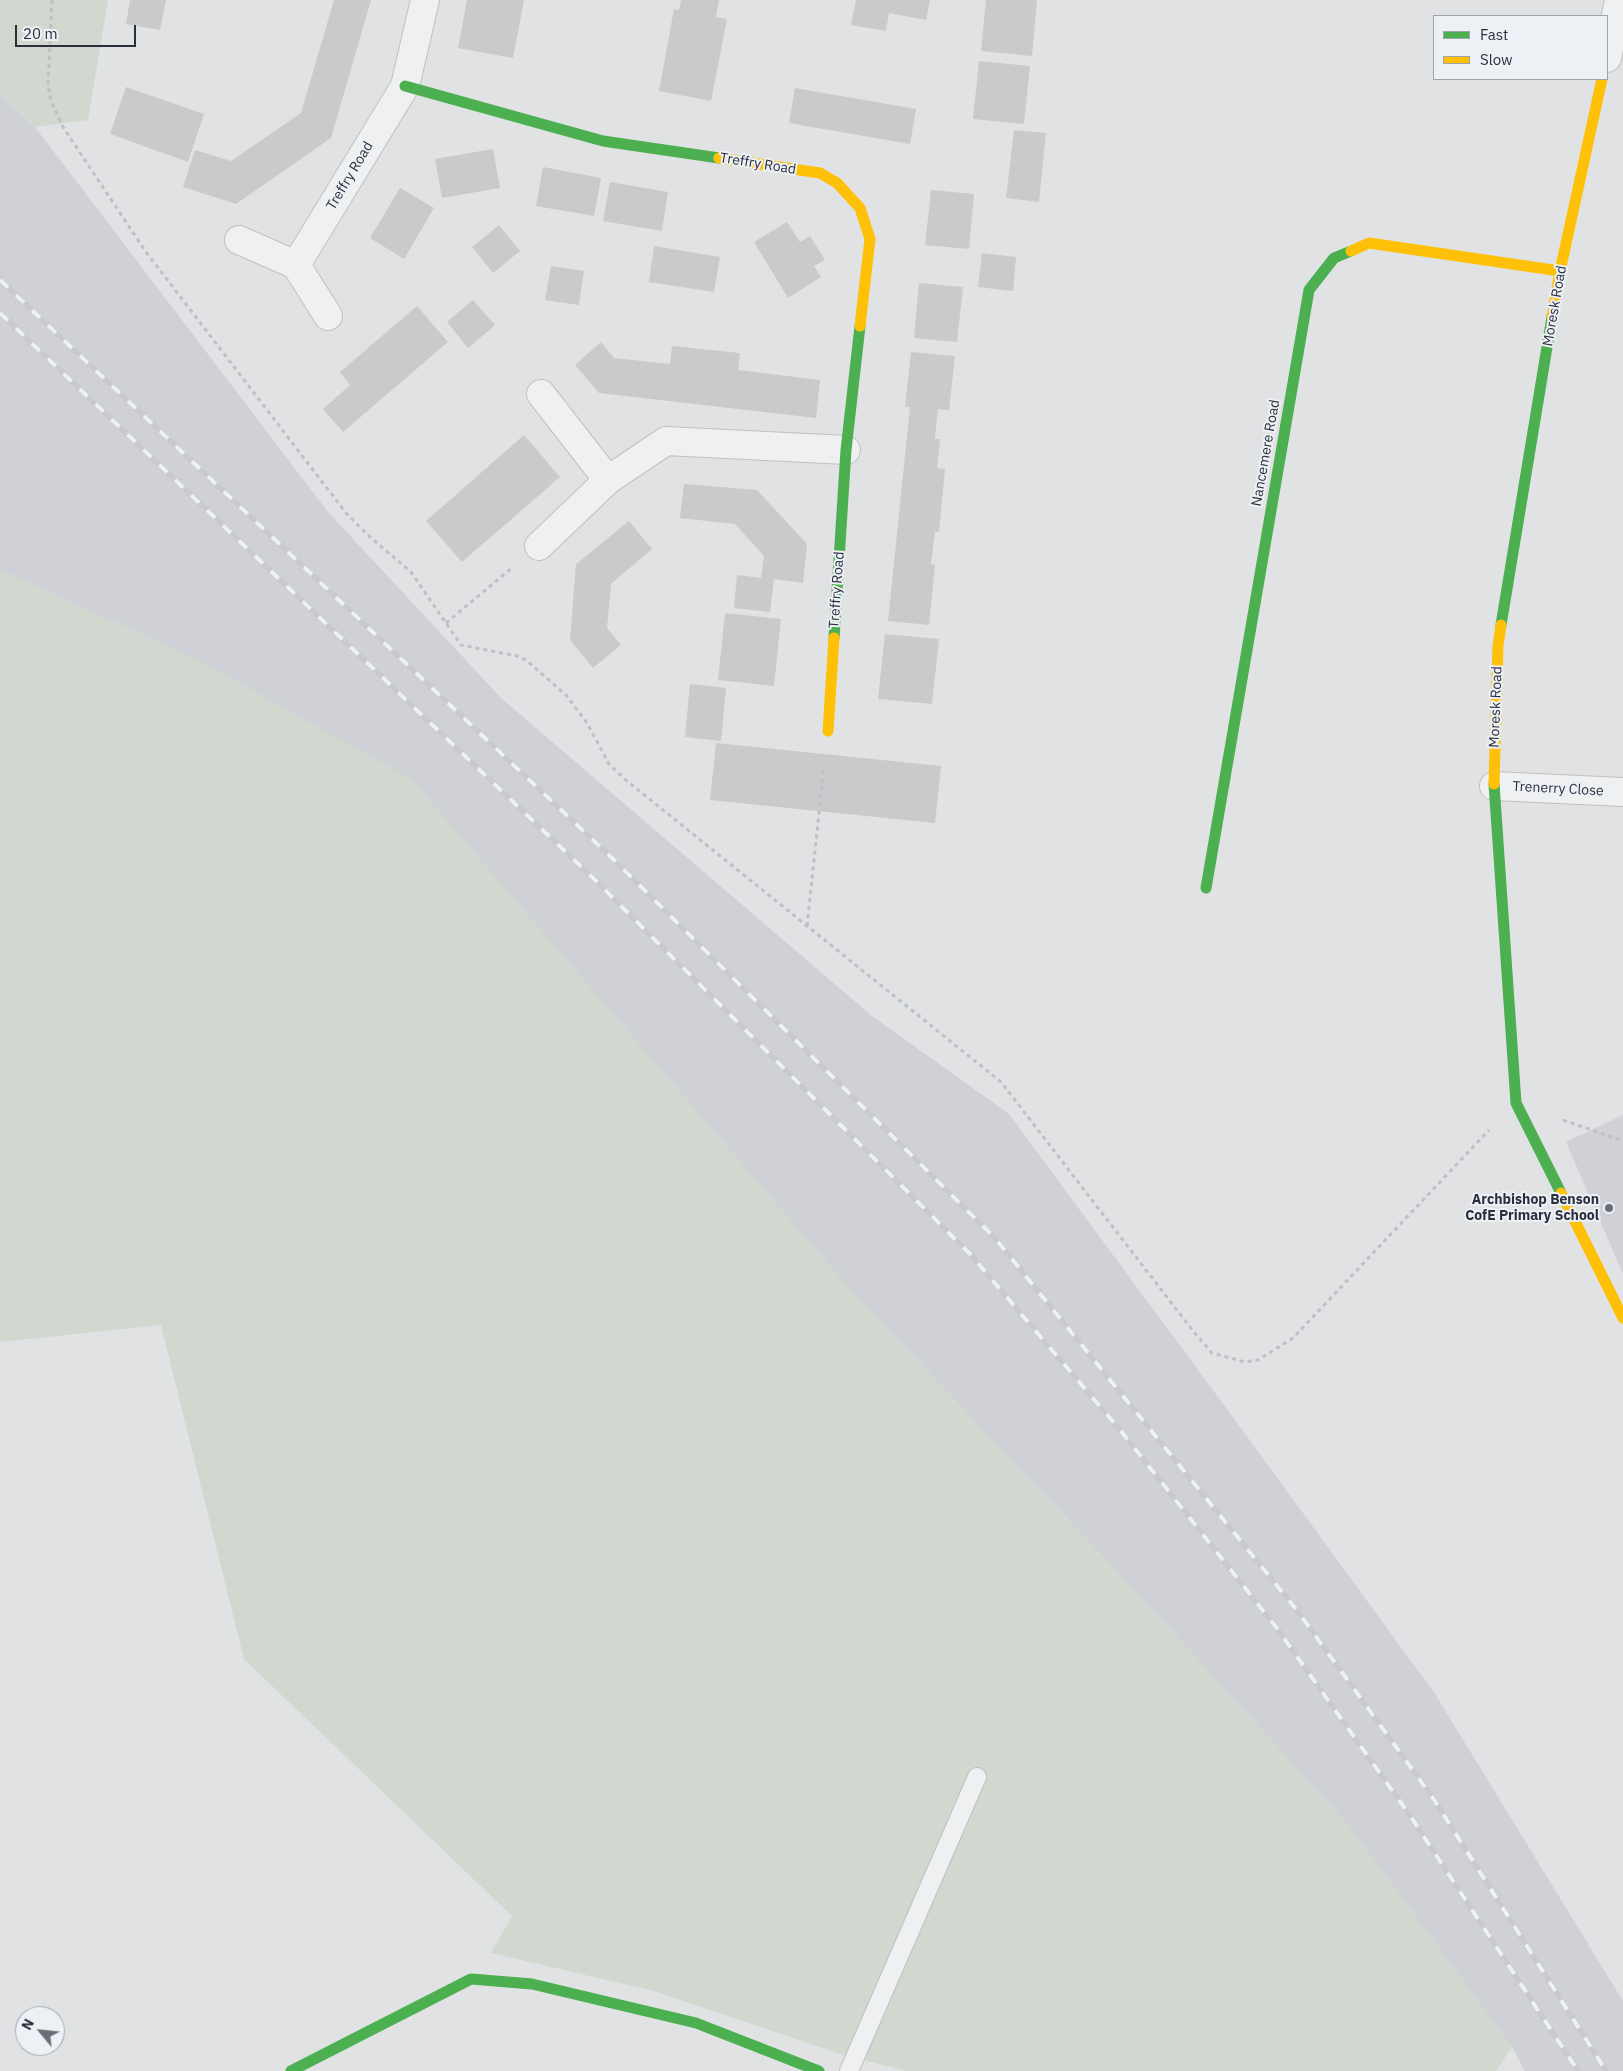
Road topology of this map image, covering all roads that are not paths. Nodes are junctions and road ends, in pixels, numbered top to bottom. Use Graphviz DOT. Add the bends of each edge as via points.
graph roads {
  1 [pos="425,0"];
  2 [pos="1619,0"];
  3 [pos="1608,53"];
  4 [pos="1602,80"];
  5 [pos="405,86"];
  6 [pos="239,240"];
  7 [pos="296,265"];
  8 [pos="1560,271"];
  9 [pos="328,316"];
  10 [pos="541,394"];
  11 [pos="846,450"];
  12 [pos="608,480"];
  13 [pos="539,546"];
  14 [pos="828,731"];
  15 [pos="1494,786"];
  16 [pos="1623,792"];
  17 [pos="1206,888"];
  18 [pos="1623,1318"];
  19 [pos="977,1777"];
  20 [pos="291,2071"];
  21 [pos="819,2071"];
  22 [pos="849,2071"];
  1 -- 5 [label="street, Treffry Road"];
  2 -- 3 [label="street"];
  4 -- 8 [label="street, Moresk Road"];
  5 -- 7 [label="street, Treffry Road"];
  5 -- 11 [label="street, Treffry Road" via="603,141 820,173 837,183 860,208 870,239"];
  6 -- 7 [label="street"];
  7 -- 9 [label="street"];
  8 -- 15 [label="street, Moresk Road" via="1498,646"];
  8 -- 17 [label="street, Nancemere Road" via="1369,243 1334,258 1310,290"];
  10 -- 12 [label="street"];
  11 -- 12 [label="street" via="666,441"];
  11 -- 14 [label="street, Treffry Road"];
  12 -- 13 [label="street"];
  15 -- 16 [label="street, Trenerry Close"];
  15 -- 18 [label="street, Moresk Road" via="1516,1103"];
  19 -- 22 [label="lane"];
  20 -- 21 [label="street" via="471,1979 532,1984 696,2023"];
}
